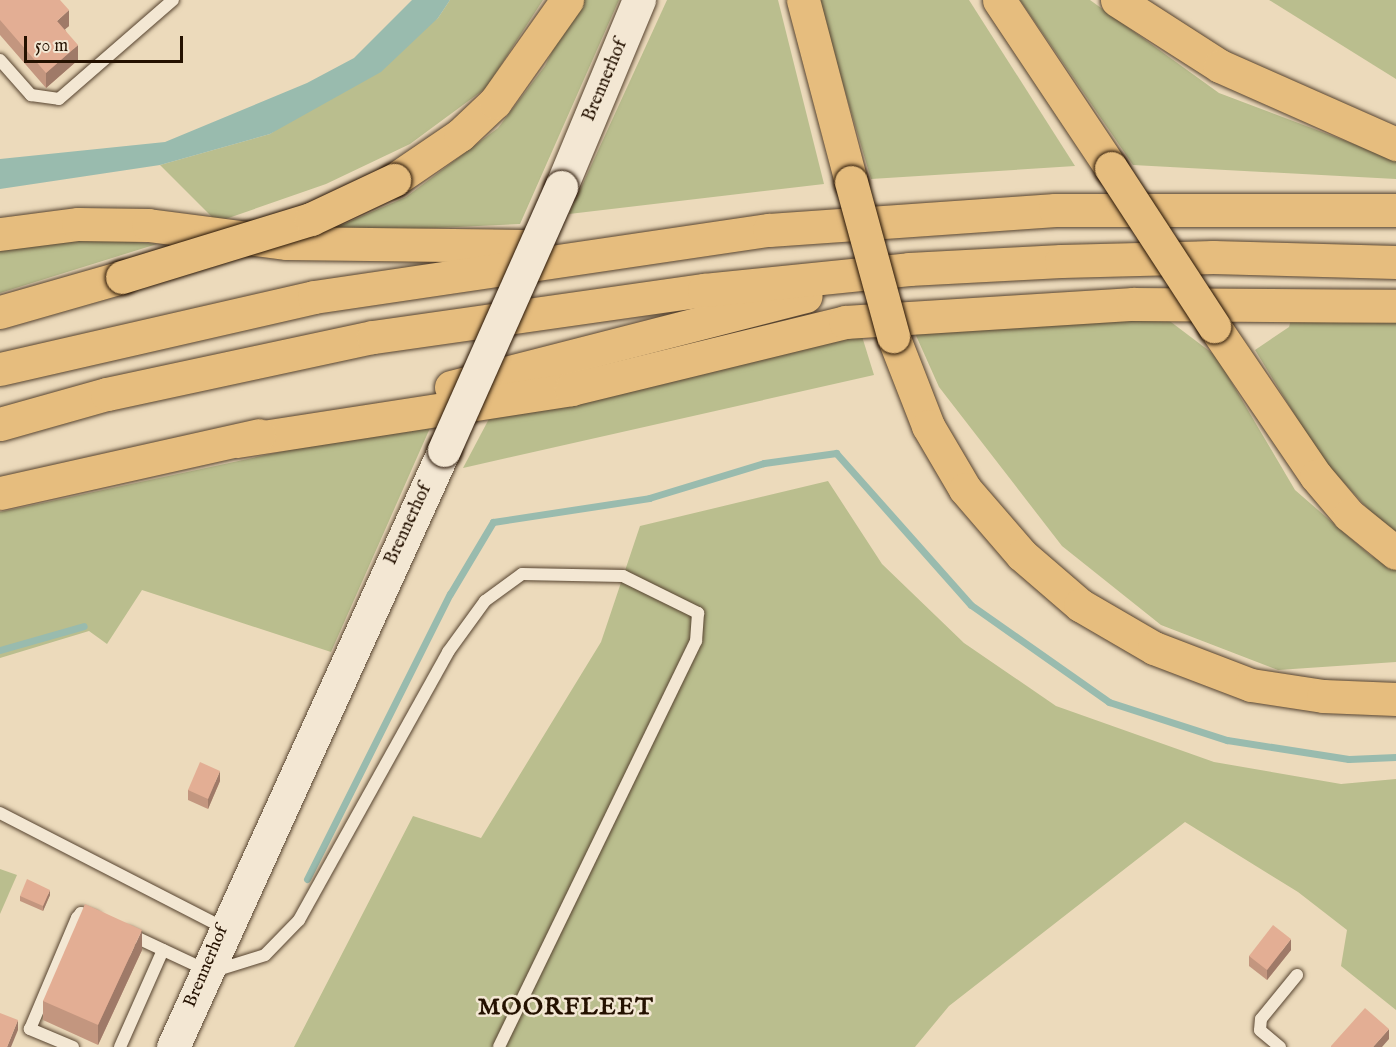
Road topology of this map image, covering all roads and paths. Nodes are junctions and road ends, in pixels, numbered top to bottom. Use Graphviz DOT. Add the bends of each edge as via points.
graph roads {
  1 [pos="173,0"];
  2 [pos="567,0"];
  3 [pos="639,0"];
  4 [pos="803,0"];
  5 [pos="999,0"];
  6 [pos="1117,0"];
  7 [pos="0,60"];
  8 [pos="1396,144"];
  9 [pos="1396,210"];
  10 [pos="0,234"];
  11 [pos="633,246"];
  12 [pos="1396,262"];
  13 [pos="909,269"];
  14 [pos="1396,306"];
  15 [pos="0,312"];
  16 [pos="0,369"];
  17 [pos="0,424"];
  18 [pos="237,441"];
  19 [pos="0,493"];
  20 [pos="1396,553"];
  21 [pos="1396,699"];
  22 [pos="0,813"];
  23 [pos="224,928"];
  24 [pos="163,950"];
  25 [pos="205,972"];
  26 [pos="1297,975"];
  27 [pos="73,1047"];
  28 [pos="120,1047"];
  29 [pos="172,1047"];
  30 [pos="499,1047"];
  31 [pos="1280,1047"];
  1 -- 7 [label="lane" via="59,99 32,95"];
  2 -- 15 [label="highway, bridge" via="495,102 460,135 394,180 311,219"];
  3 -- 23 [label="street, Brennerhof, bridge" via="444,450"];
  4 -- 21 [label="highway, bridge" via="893,336 928,426 965,489 1022,555 1080,605 1154,648 1251,685 1323,696"];
  5 -- 20 [label="highway, bridge" via="1316,476 1349,514"];
  6 -- 8 [label="highway" via="1220,66"];
  9 -- 11 [label="highway" via="1055,210 903,218"];
  10 -- 11 [label="highway" via="78,224 148,225 365,246"];
  11 -- 16 [label="highway" via="314,297"];
  12 -- 13 [label="highway" via="1213,257"];
  13 -- 17 [label="highway" via="476,320 306,350"];
  13 -- 18 [label="highway"];
  14 -- 18 [label="highway" via="1133,304 857,321 790,332 571,389"];
  18 -- 19 [label="highway"];
  22 -- 23 [label="lane"];
  23 -- 25 [label="street, Brennerhof"];
  24 -- 25 [label="lane"];
  24 -- 27 [label="lane" via="88,915 77,918 30,1029"];
  24 -- 28 [label="lane"];
  25 -- 29 [label="street, Brennerhof"];
  25 -- 30 [label="lane" via="265,956 299,920 448,652 485,601 522,574 623,576 698,613 696,641"];
  26 -- 31 [label="lane" via="1261,1019 1260,1030"];
}
